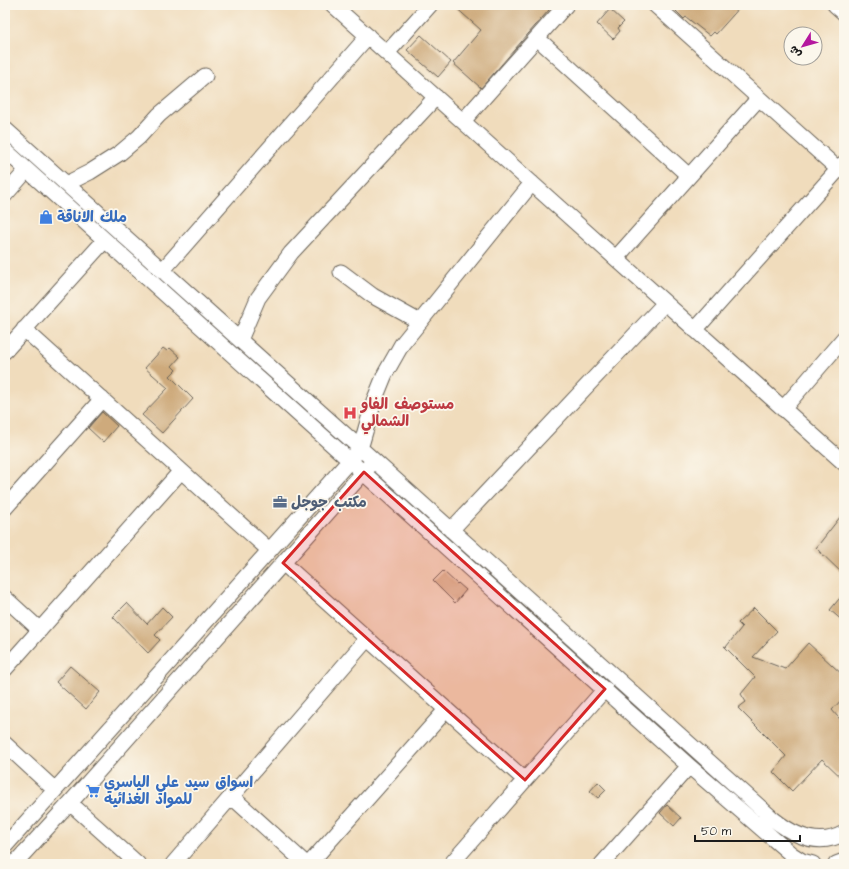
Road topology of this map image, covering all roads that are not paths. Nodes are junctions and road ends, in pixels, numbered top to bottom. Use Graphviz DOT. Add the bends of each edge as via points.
graph roads {
  1 [pos="334,5"];
  2 [pos="430,5"];
  3 [pos="566,5"];
  4 [pos="655,5"];
  5 [pos="836,5"];
  6 [pos="844,13"];
  7 [pos="368,36"];
  8 [pos="537,38"];
  9 [pos="387,53"];
  10 [pos="205,76"];
  11 [pos="436,97"];
  12 [pos="759,98"];
  13 [pos="463,121"];
  14 [pos="5,129"];
  15 [pos="5,150"];
  16 [pos="841,166"];
  17 [pos="27,170"];
  18 [pos="689,176"];
  19 [pos="532,183"];
  20 [pos="66,184"];
  21 [pos="5,195"];
  22 [pos="105,240"];
  23 [pos="616,258"];
  24 [pos="162,270"];
  25 [pos="341,272"];
  26 [pos="666,303"];
  27 [pos="420,322"];
  28 [pos="24,329"];
  29 [pos="695,330"];
  30 [pos="844,338"];
  31 [pos="240,340"];
  32 [pos="5,351"];
  33 [pos="102,399"];
  34 [pos="783,409"];
  35 [pos="355,454"];
  36 [pos="374,461"];
  37 [pos="844,463"];
  38 [pos="181,471"];
  39 [pos="364,472"];
  40 [pos="5,508"];
  41 [pos="452,530"];
  42 [pos="269,550"];
  43 [pos="283,563"];
  44 [pos="5,598"];
  45 [pos="40,630"];
  46 [pos="367,639"];
  47 [pos="5,669"];
  48 [pos="604,689"];
  49 [pos="446,710"];
  50 [pos="5,744"];
  51 [pos="689,766"];
  52 [pos="525,780"];
  53 [pos="55,790"];
  54 [pos="231,796"];
  55 [pos="70,803"];
  56 [pos="844,833"];
  57 [pos="5,846"];
  58 [pos="611,861"];
  59 [pos="844,861"];
  60 [pos="14,864"];
  61 [pos="138,864"];
  62 [pos="173,864"];
  63 [pos="306,864"];
  64 [pos="309,864"];
  65 [pos="451,864"];
  66 [pos="813,864"];
  67 [pos="836,864"];
  1 -- 7 [label="street"];
  2 -- 9 [label="street"];
  3 -- 8 [label="street"];
  4 -- 12 [label="street"];
  5 -- 6 [label="street"];
  7 -- 9 [label="street"];
  7 -- 24 [label="street"];
  8 -- 13 [label="street"];
  8 -- 18 [label="street"];
  9 -- 11 [label="street"];
  10 -- 20 [label="street" via="159,114 139,137 120,153"];
  11 -- 13 [label="street"];
  11 -- 31 [label="street" via="291,253 258,298"];
  12 -- 16 [label="street"];
  12 -- 18 [label="street"];
  13 -- 19 [label="street"];
  14 -- 20 [label="street"];
  15 -- 17 [label="street"];
  16 -- 29 [label="street"];
  17 -- 21 [label="street"];
  17 -- 22 [label="street"];
  18 -- 23 [label="street"];
  19 -- 23 [label="street"];
  19 -- 27 [label="street"];
  20 -- 24 [label="street"];
  22 -- 28 [label="street"];
  22 -- 35 [label="street"];
  23 -- 26 [label="street"];
  24 -- 31 [label="street"];
  25 -- 27 [label="street" via="373,296"];
  26 -- 29 [label="street"];
  26 -- 41 [label="street"];
  27 -- 35 [label="street" via="402,344 385,374"];
  28 -- 32 [label="street"];
  28 -- 33 [label="street"];
  29 -- 34 [label="street"];
  30 -- 34 [label="street"];
  31 -- 35 [label="street"];
  33 -- 38 [label="street"];
  33 -- 40 [label="street"];
  34 -- 37 [label="street"];
  35 -- 36 [label="street"];
  35 -- 39 [label="street"];
  35 -- 42 [label="street"];
  36 -- 39 [label="street"];
  36 -- 41 [label="street"];
  38 -- 42 [label="street"];
  38 -- 45 [label="street"];
  39 -- 43 [label="street"];
  39 -- 48 [label="street"];
  41 -- 56 [label="street" via="784,828 812,839 826,839"];
  42 -- 53 [label="street"];
  43 -- 46 [label="street"];
  43 -- 55 [label="street"];
  44 -- 45 [label="street"];
  45 -- 47 [label="street"];
  46 -- 49 [label="street"];
  46 -- 54 [label="street"];
  48 -- 51 [label="street"];
  48 -- 52 [label="street"];
  49 -- 52 [label="street"];
  49 -- 64 [label="street"];
  50 -- 53 [label="street"];
  51 -- 58 [label="street"];
  51 -- 66 [label="street" via="791,854"];
  52 -- 65 [label="street"];
  53 -- 57 [label="street"];
  54 -- 62 [label="street"];
  54 -- 63 [label="street"];
  55 -- 60 [label="street"];
  55 -- 61 [label="street"];
  59 -- 67 [label="street"];
}
